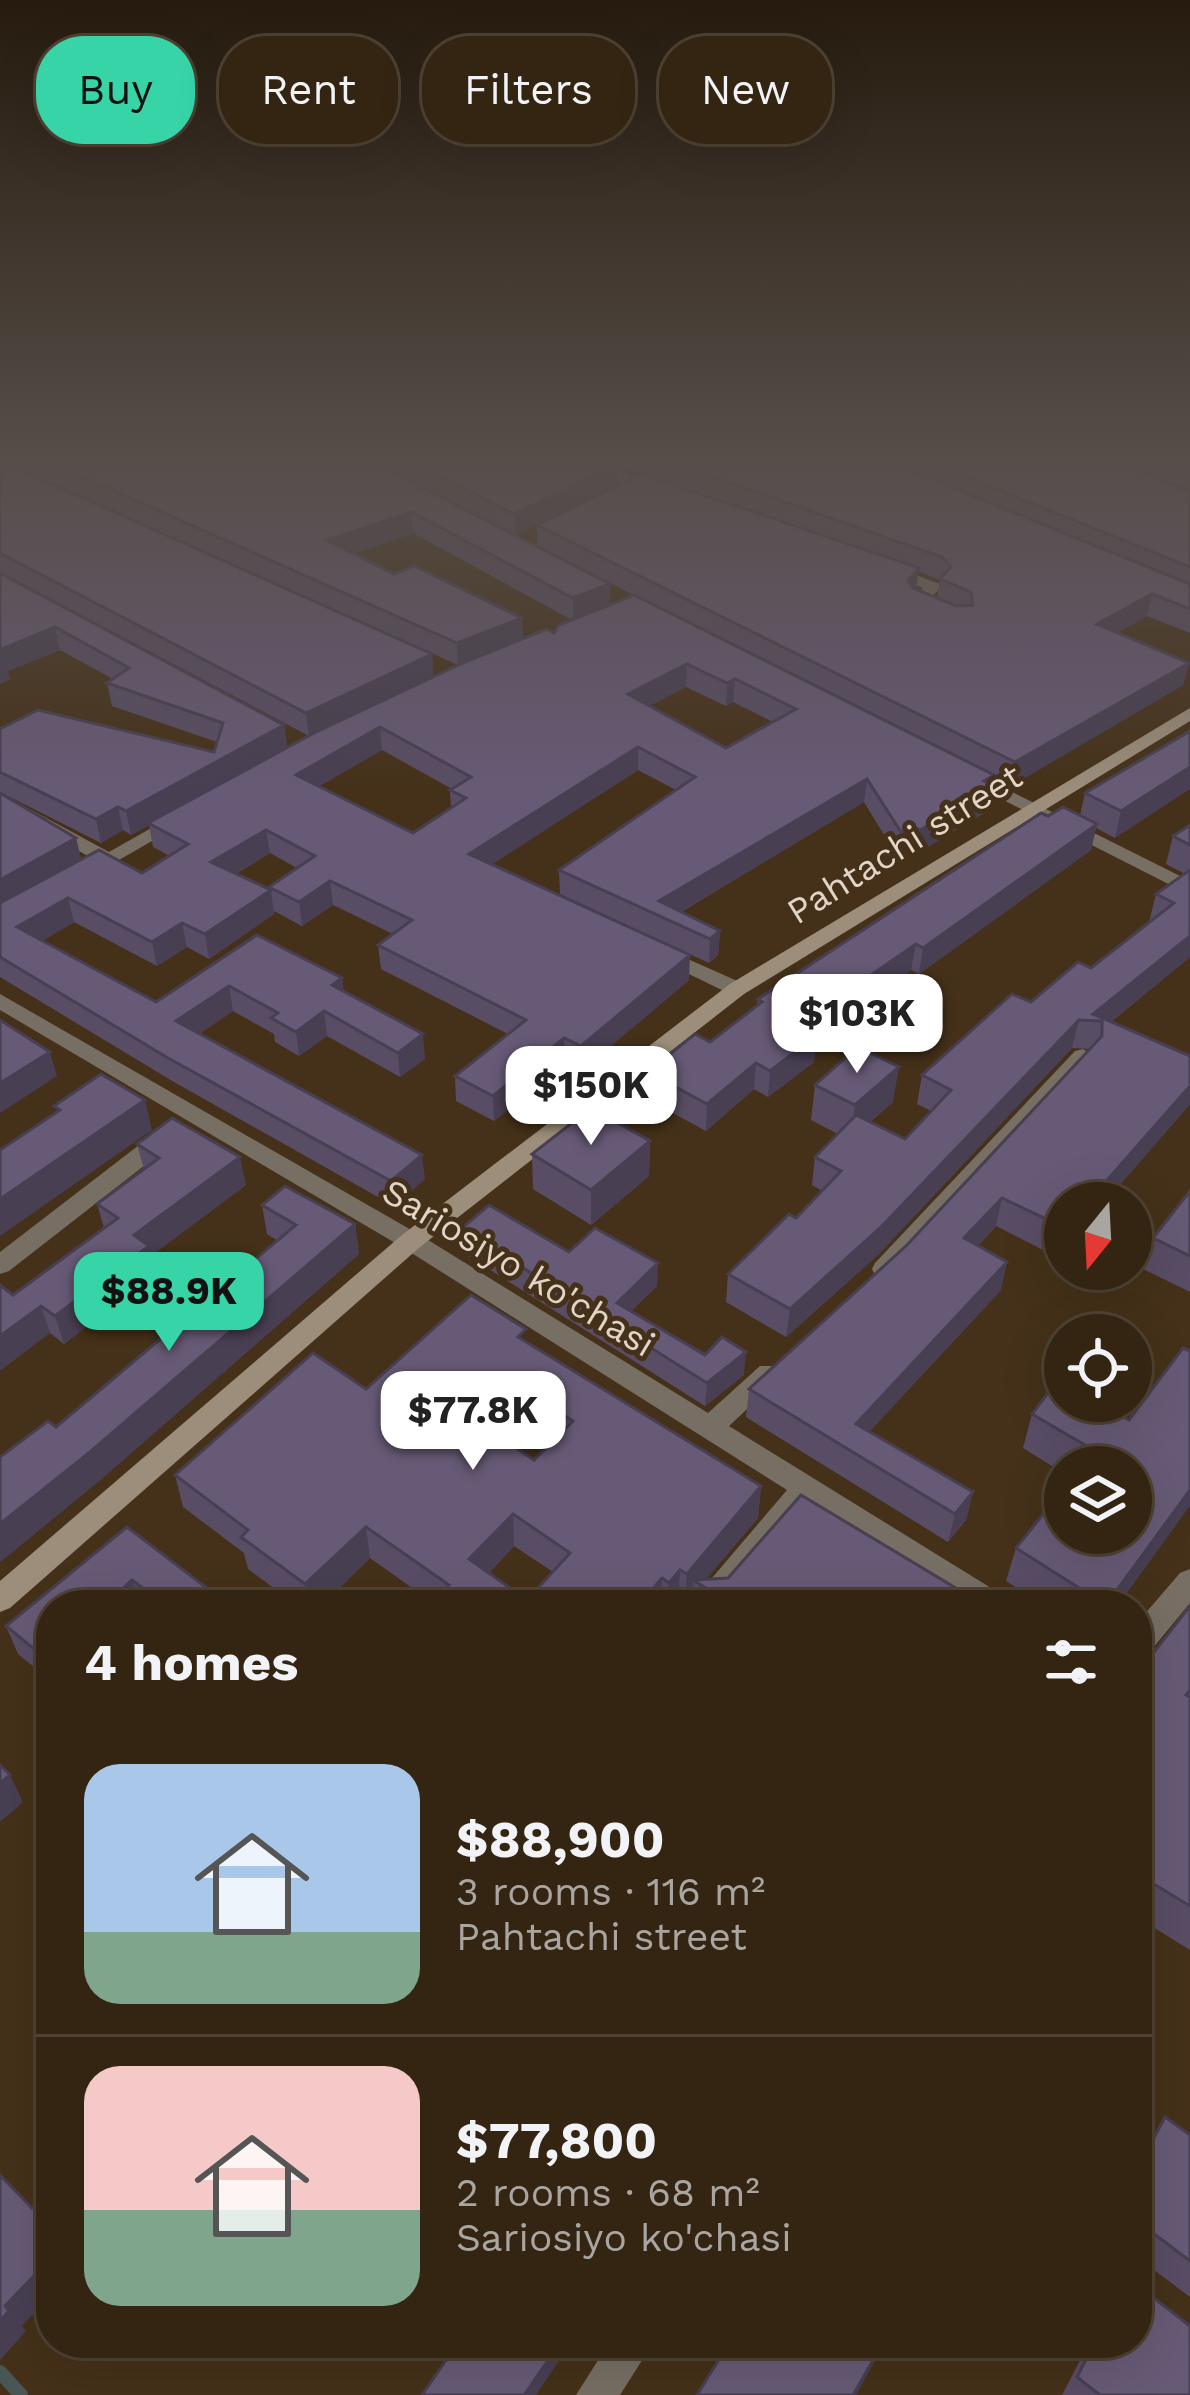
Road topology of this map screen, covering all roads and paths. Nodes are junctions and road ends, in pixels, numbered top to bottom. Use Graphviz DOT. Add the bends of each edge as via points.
graph roads {
  1 [pos="882,569"];
  2 [pos="960,621"];
  3 [pos="1190,712"];
  4 [pos="952,767"];
  5 [pos="0,799"];
  6 [pos="1031,807"];
  7 [pos="189,815"];
  8 [pos="109,860"];
  9 [pos="73,880"];
  10 [pos="1190,889"];
  11 [pos="650,948"];
  12 [pos="736,989"];
  13 [pos="0,1001"];
  14 [pos="1083,1056"];
  15 [pos="194,1115"];
  16 [pos="410,1241"];
  17 [pos="0,1264"];
  18 [pos="857,1293"];
  19 [pos="792,1352"];
  20 [pos="711,1426"];
  21 [pos="807,1486"];
  22 [pos="1190,1582"];
  23 [pos="717,1590"];
  24 [pos="970,1590"];
  25 [pos="0,1599"];
  26 [pos="1152,1627"];
  27 [pos="622,2358"];
  28 [pos="596,2395"];
  1 -- 2 [label="street" via="934,587 918,603"];
  3 -- 6 [label="street, Pahtachi street"];
  4 -- 6 [label="street"];
  5 -- 8 [label="street"];
  6 -- 10 [label="street"];
  6 -- 12 [label="street, Pahtachi street"];
  7 -- 8 [label="street"];
  8 -- 9 [label="street"];
  11 -- 12 [label="street"];
  12 -- 16 [label="street, Pahtachi street"];
  13 -- 15 [label="street, Sariosiyo ko'chasi"];
  14 -- 18 [label="street"];
  15 -- 16 [label="street, Sariosiyo ko'chasi"];
  15 -- 17 [label="street"];
  16 -- 20 [label="street, Sariosiyo ko'chasi"];
  16 -- 25 [label="street, Pahtachi street"];
  19 -- 20 [label="street"];
  20 -- 21 [label="street, Sariosiyo ko'chasi"];
  21 -- 23 [label="street"];
  21 -- 24 [label="street, Sariosiyo ko'chasi"];
  22 -- 26 [label="street"];
  27 -- 28 [label="street"];
}
